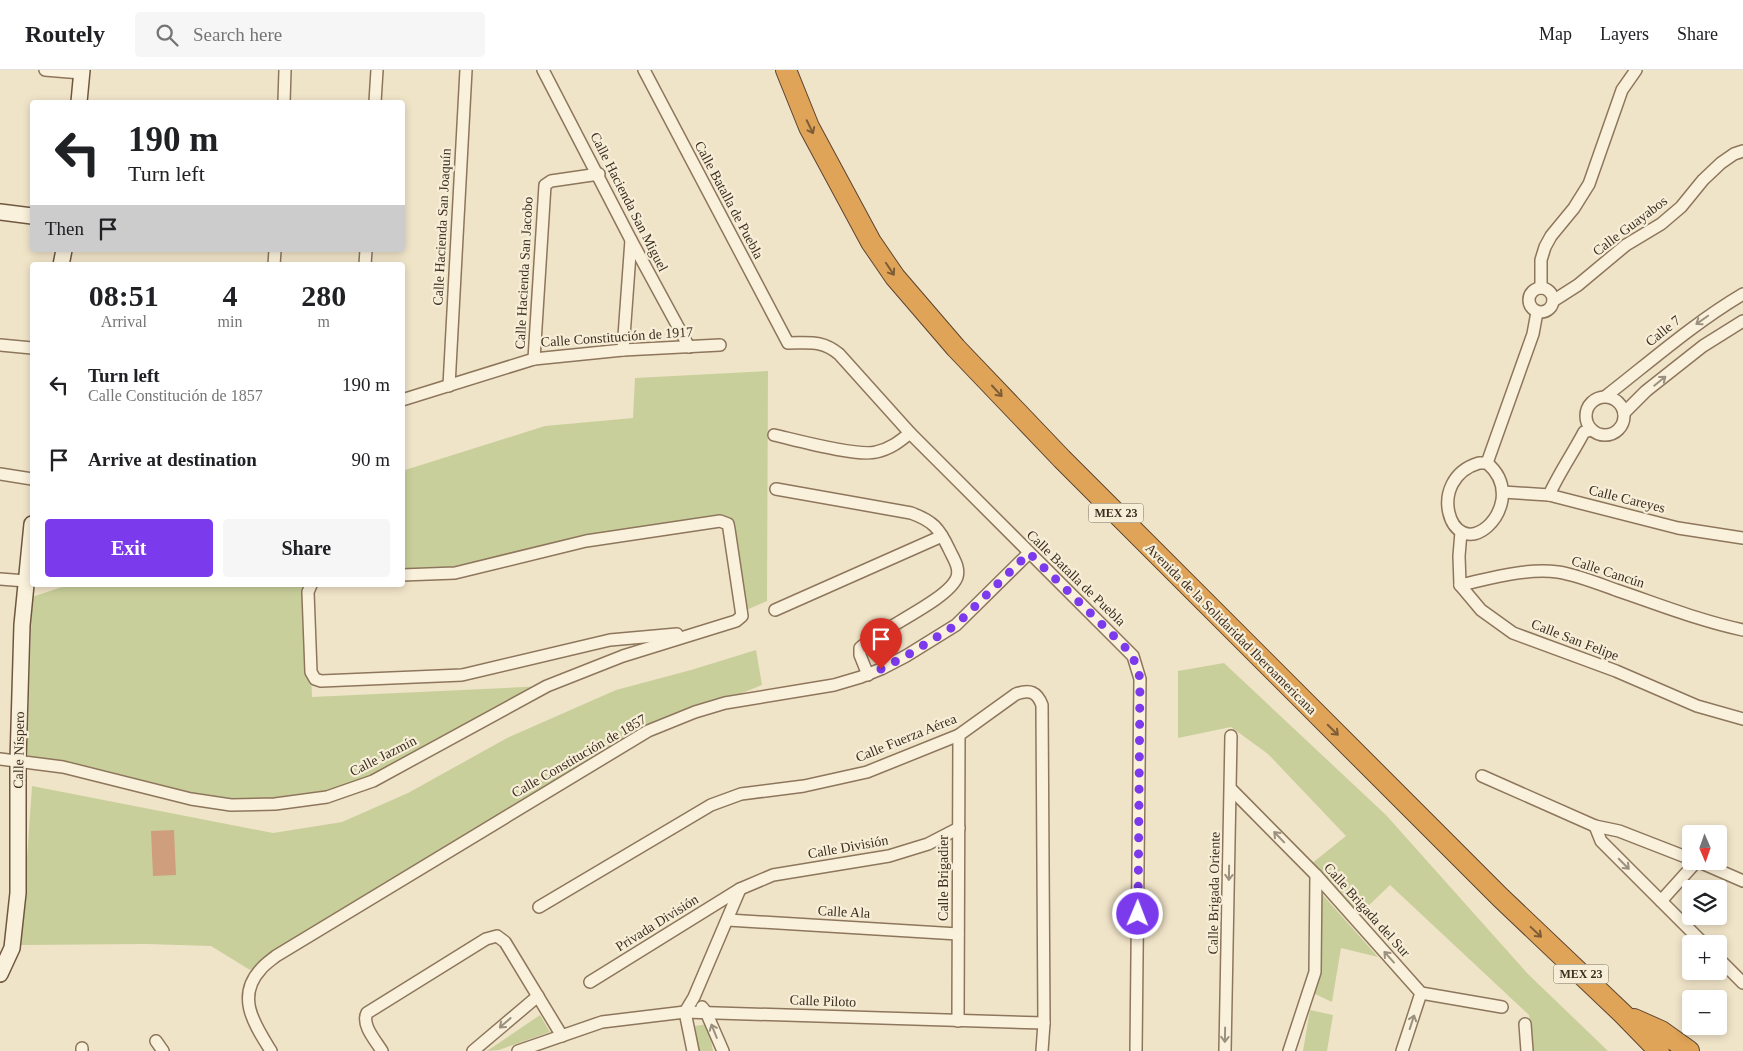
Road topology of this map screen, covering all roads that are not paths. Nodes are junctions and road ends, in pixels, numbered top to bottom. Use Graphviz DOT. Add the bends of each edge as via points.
graph roads {
  1 [pos="45,70"];
  2 [pos="286,70"];
  3 [pos="378,70"];
  4 [pos="466,70"];
  5 [pos="544,70"];
  6 [pos="644,70"];
  7 [pos="1636,70"];
  8 [pos="82,72"];
  9 [pos="789,73"];
  10 [pos="79,100"];
  11 [pos="284,100"];
  12 [pos="375,100"];
  13 [pos="1743,151"];
  14 [pos="599,174"];
  15 [pos="0,212"];
  16 [pos="30,216"];
  17 [pos="631,240"];
  18 [pos="1540,288"];
  19 [pos="1743,294"];
  20 [pos="1553,301"];
  21 [pos="1537,312"];
  22 [pos="1743,321"];
  23 [pos="0,345"];
  24 [pos="720,345"];
  25 [pos="689,347"];
  26 [pos="30,348"];
  27 [pos="623,350"];
  28 [pos="534,359"];
  29 [pos="449,386"];
  30 [pos="1606,396"];
  31 [pos="405,399"];
  32 [pos="1624,413"];
  33 [pos="1591,430"];
  34 [pos="910,433"];
  35 [pos="774,435"];
  36 [pos="1487,463"];
  37 [pos="0,474"];
  38 [pos="30,478"];
  39 [pos="776,489"];
  40 [pos="1503,492"];
  41 [pos="1549,495"];
  42 [pos="1461,532"];
  43 [pos="942,536"];
  44 [pos="1743,538"];
  45 [pos="30,543"];
  46 [pos="1029,553"];
  47 [pos="405,575"];
  48 [pos="0,579"];
  49 [pos="26,581"];
  50 [pos="1460,585"];
  51 [pos="310,587"];
  52 [pos="774,610"];
  53 [pos="1743,630"];
  54 [pos="701,632"];
  55 [pos="868,675"];
  56 [pos="1743,719"];
  57 [pos="959,735"];
  58 [pos="1231,736"];
  59 [pos="0,759"];
  60 [pos="18,761"];
  61 [pos="1482,776"];
  62 [pos="1231,789"];
  63 [pos="1595,826"];
  64 [pos="959,828"];
  65 [pos="1682,856"];
  66 [pos="1689,870"];
  67 [pos="1718,870"];
  68 [pos="1316,875"];
  69 [pos="1743,881"];
  70 [pos="740,890"];
  71 [pos="1661,901"];
  72 [pos="539,907"];
  73 [pos="728,920"];
  74 [pos="958,934"];
  75 [pos="1695,935"];
  76 [pos="1727,967"];
  77 [pos="0,974"];
  78 [pos="590,982"];
  79 [pos="1743,983"];
  80 [pos="1421,993"];
  81 [pos="538,996"];
  82 [pos="694,997"];
  83 [pos="1502,1007"];
  84 [pos="685,1012"];
  85 [pos="706,1012"];
  86 [pos="1623,1014"];
  87 [pos="958,1021"];
  88 [pos="1044,1023"];
  89 [pos="1525,1024"];
  90 [pos="562,1036"];
  91 [pos="156,1041"];
  92 [pos="163,1051"];
  93 [pos="271,1051"];
  94 [pos="382,1051"];
  95 [pos="473,1051"];
  96 [pos="518,1051"];
  97 [pos="693,1051"];
  98 [pos="722,1051"];
  99 [pos="1042,1051"];
  100 [pos="1136,1051"];
  101 [pos="1225,1051"];
  102 [pos="1289,1051"];
  103 [pos="1402,1051"];
  104 [pos="1527,1051"];
  105 [pos="1659,1051"];
  106 [pos="1689,1051"];
  1 -- 8 [label="street"];
  2 -- 11 [label="street"];
  3 -- 12 [label="street"];
  4 -- 29 [label="street, Calle Hacienda San Joaquín"];
  5 -- 14 [label="street, Calle Hacienda San Miguel"];
  6 -- 34 [label="street, Calle Batalla de Puebla" via="788,343 828,345"];
  7 -- 18 [label="street" via="1622,90 1589,184 1545,247"];
  8 -- 10 [label="street"];
  9 -- 86 [label="highway, Avenida de la Solidaridad Iberoamericana / MEX 23, one-way" via="809,127 871,242 895,277 956,348 1068,466 1501,898"];
  13 -- 20 [label="street, Calle Guayabos" via="1711,172 1660,224 1626,245"];
  14 -- 17 [label="street, Calle Hacienda San Miguel"];
  14 -- 28 [label="street, Calle Hacienda San Jacobo" via="551,181 545,185"];
  15 -- 16 [label="street"];
  17 -- 25 [label="street, Calle Hacienda San Miguel"];
  17 -- 27 [label="street"];
  18 -- 20 [label="street" via="1549,291"];
  18 -- 21 [label="street" via="1529,297 1530,306"];
  19 -- 30 [label="street, Calle 7, one-way" via="1687,330"];
  20 -- 21 [label="street" via="1546,311"];
  21 -- 36 [label="street" via="1533,334"];
  32 -- 22 [label="street, one-way" via="1646,391 1703,346"];
  23 -- 26 [label="street"];
  24 -- 25 [label="street, Calle Constitución de 1917"];
  25 -- 27 [label="street, Calle Constitución de 1917"];
  27 -- 28 [label="street, Calle Constitución de 1917"];
  28 -- 29 [label="street, Calle Constitución de 1917"];
  29 -- 31 [label="street, Calle Constitución de 1917"];
  30 -- 32 [label="street" via="1618,402"];
  30 -- 33 [label="street" via="1590,403 1585,412 1585,420"];
  32 -- 33 [label="street" via="1620,428 1612,434 1601,435"];
  33 -- 41 [label="street" via="1584,432"];
  34 -- 35 [label="street" via="893,446 875,453"];
  34 -- 46 [label="street, Calle Batalla de Puebla"];
  36 -- 40 [label="street" via="1497,474"];
  36 -- 42 [label="street" via="1479,463 1458,474 1449,490 1449,516"];
  37 -- 38 [label="street"];
  39 -- 43 [label="street" via="911,513 928,519"];
  40 -- 41 [label="street, Calle Careyes"];
  40 -- 42 [label="street" via="1500,509 1491,524 1476,533"];
  41 -- 44 [label="street, Calle Careyes" via="1678,528"];
  42 -- 50 [label="street"];
  43 -- 52 [label="street"];
  43 -- 55 [label="street" via="958,567 956,578 938,598 860,648"];
  45 -- 49 [label="street, Calle Níspero"];
  46 -- 55 [label="street, Calle Constitución de 1857" via="956,625"];
  46 -- 100 [label="street, Calle Batalla de Puebla" via="1133,656 1140,679"];
  47 -- 54 [label="street, Calle Jazmín" via="455,574 586,541 724,522 730,529 742,616"];
  48 -- 49 [label="street"];
  49 -- 60 [label="street, Calle Níspero"];
  50 -- 53 [label="street, Calle Cancún" via="1505,575 1558,572"];
  50 -- 56 [label="street, Calle San Felipe" via="1481,610 1513,632 1697,706"];
  51 -- 54 [label="street, Calle Jazmín" via="311,672 315,679 321,681 462,675 610,640"];
  54 -- 60 [label="street, Calle Jazmín" via="623,656 547,686 372,781 327,797 275,804 231,805 191,799 63,767"];
  55 -- 93 [label="street, Calle Constitución de 1857" via="834,685 725,703 648,731 276,956 260,969 248,992 253,1022"];
  57 -- 64 [label="street, Calle Brigadier"];
  57 -- 72 [label="street, Calle Fuerza Aérea" via="867,772 804,786 740,794 711,806"];
  57 -- 88 [label="street, Calle Fuerza Aérea" via="1016,694 1031,691 1038,695 1042,705"];
  58 -- 62 [label="street, Calle Brigada Oriente"];
  59 -- 60 [label="street, Calle Jazmín"];
  60 -- 77 [label="street, Calle Níspero" via="18,893 12,948"];
  61 -- 63 [label="street"];
  68 -- 62 [label="street, Calle Brigada del Sur, one-way"];
  62 -- 101 [label="street, Calle Brigada Oriente, one-way"];
  63 -- 65 [label="street" via="1619,831"];
  63 -- 71 [label="street, one-way" via="1601,841"];
  64 -- 70 [label="street, Calle División" via="928,844 890,856 773,875"];
  64 -- 74 [label="street, Calle Brigadier"];
  66 -- 71 [label="street"];
  67 -- 69 [label="street"];
  80 -- 68 [label="street, Calle Brigada del Sur, one-way"];
  68 -- 102 [label="street" via="1315,972"];
  70 -- 73 [label="street"];
  70 -- 78 [label="street, Privada División"];
  71 -- 75 [label="street"];
  73 -- 74 [label="street, Calle Ala"];
  73 -- 82 [label="street"];
  74 -- 87 [label="street, Calle Brigadier"];
  76 -- 79 [label="street"];
  80 -- 83 [label="street"];
  103 -- 80 [label="street, one-way"];
  81 -- 90 [label="street"];
  81 -- 94 [label="street" via="505,942 497,936 491,937 367,1013 366,1024"];
  81 -- 95 [label="street, one-way"];
  82 -- 84 [label="street"];
  82 -- 85 [label="street"];
  84 -- 85 [label="street, Calle Piloto"];
  84 -- 90 [label="street, Calle Piloto" via="602,1022"];
  84 -- 97 [label="street"];
  85 -- 87 [label="street, Calle Piloto"];
  98 -- 85 [label="street, one-way"];
  86 -- 105 [label="highway, Avenida de la Solidaridad Iberoamericana / MEX 23"];
  86 -- 106 [label="highway" via="1661,1031"];
  87 -- 88 [label="street, Calle Piloto"];
  88 -- 99 [label="street, Calle Fuerza Aérea"];
  89 -- 104 [label="street"];
  90 -- 96 [label="street, Calle Piloto"];
  91 -- 92 [label="street"];
}
